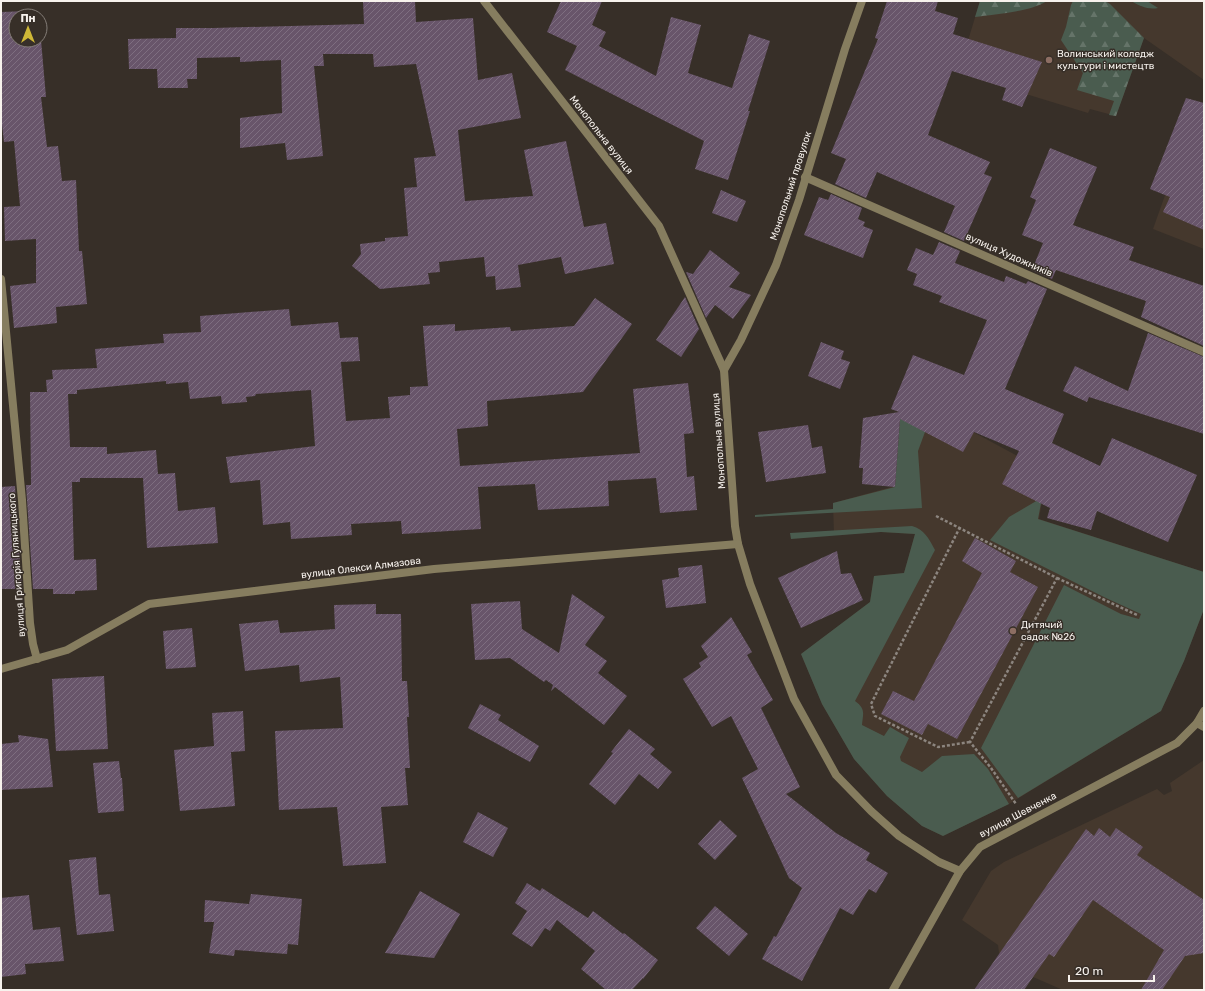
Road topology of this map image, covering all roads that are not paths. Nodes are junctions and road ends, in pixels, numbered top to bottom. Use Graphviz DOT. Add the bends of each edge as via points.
graph roads {
  1 [pos="484,1"];
  2 [pos="862,1"];
  3 [pos="805,177"];
  4 [pos="1,279"];
  5 [pos="1204,352"];
  6 [pos="724,370"];
  7 [pos="738,544"];
  8 [pos="37,659"];
  9 [pos="1,669"];
  10 [pos="1204,711"];
  11 [pos="1201,725"];
  12 [pos="960,871"];
  13 [pos="893,990"];
  1 -- 6 [label="street, Монопольна вулиця" via="659,226"];
  2 -- 3 [label="street, Монопольний провулок"];
  3 -- 5 [label="street, вулиця Художників"];
  3 -- 6 [label="street, Монопольний провулок" via="776,265 742,340"];
  4 -- 8 [label="street, вулиця Григорія Гуляницького" via="22,500 30,624"];
  6 -- 7 [label="street, Монопольна вулиця"];
  7 -- 8 [label="street, вулиця Олекси Алмазова" via="434,569 149,604 67,650"];
  7 -- 12 [label="street, Монопольна вулиця" via="750,584 794,699 836,775 899,836 939,862"];
  8 -- 9 [label="street, вулиця Олекси Алмазова"];
  10 -- 11 [label="street, вулиця Шевченка"];
  11 -- 12 [label="street, вулиця Шевченка" via="1177,743 980,846"];
  12 -- 13 [label="street, вулиця Шевченка"];
}
